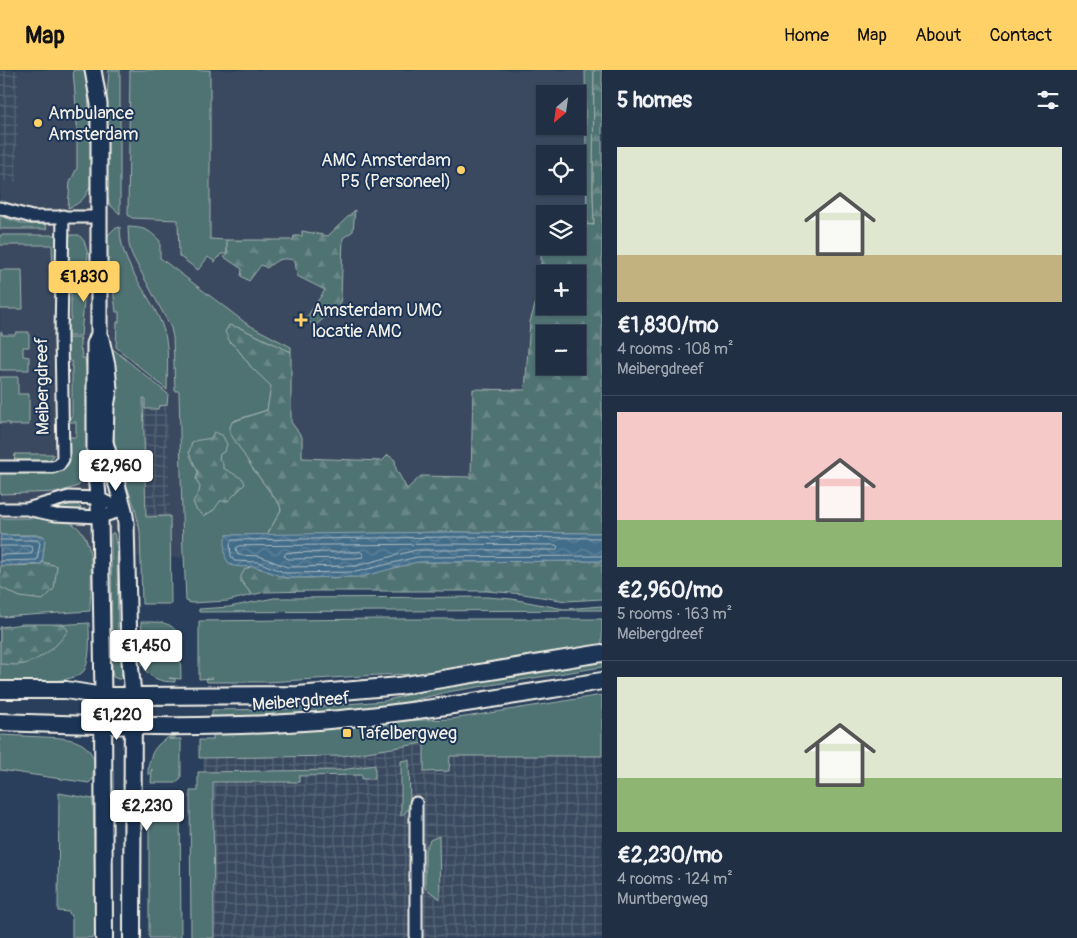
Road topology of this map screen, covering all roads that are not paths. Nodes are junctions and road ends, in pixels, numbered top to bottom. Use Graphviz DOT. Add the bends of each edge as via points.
graph roads {
  1 [pos="93,70"];
  2 [pos="104,70"];
  3 [pos="99,104"];
  4 [pos="0,208"];
  5 [pos="63,216"];
  6 [pos="98,217"];
  7 [pos="99,334"];
  8 [pos="0,467"];
  9 [pos="98,498"];
  10 [pos="0,509"];
  11 [pos="27,509"];
  12 [pos="124,510"];
  13 [pos="100,517"];
  14 [pos="602,653"];
  15 [pos="602,681"];
  16 [pos="0,690"];
  17 [pos="103,696"];
  18 [pos="133,696"];
  19 [pos="0,722"];
  20 [pos="103,725"];
  21 [pos="132,726"];
  22 [pos="416,804"];
  23 [pos="104,938"];
  24 [pos="132,938"];
  25 [pos="416,938"];
  1 -- 3 [label="street"];
  2 -- 3 [label="street"];
  3 -- 6 [label="street"];
  4 -- 5 [label="street" via="32,217"];
  5 -- 6 [label="street"];
  5 -- 8 [label="street, Meibergdreef" via="63,459 56,466"];
  6 -- 7 [label="street"];
  7 -- 9 [label="street" via="95,344"];
  7 -- 12 [label="street" via="109,389 105,442"];
  9 -- 11 [label="street" via="69,497"];
  9 -- 12 [label="street"];
  9 -- 13 [label="street"];
  10 -- 11 [label="street"];
  11 -- 13 [label="street" via="55,515"];
  12 -- 13 [label="street"];
  12 -- 18 [label="street"];
  13 -- 17 [label="street"];
  14 -- 18 [label="main road, Meibergdreef" via="399,686 341,692"];
  15 -- 21 [label="main road, Meibergdreef" via="449,707 340,719 238,726"];
  16 -- 17 [label="main road, Meibergdreef" via="66,690"];
  17 -- 18 [label="main road, Meibergdreef"];
  17 -- 20 [label="main road"];
  18 -- 21 [label="main road"];
  19 -- 20 [label="main road, Meibergdreef"];
  20 -- 21 [label="main road, Meibergdreef"];
  20 -- 23 [label="main road"];
  21 -- 24 [label="main road"];
  22 -- 25 [label="street"];
}
